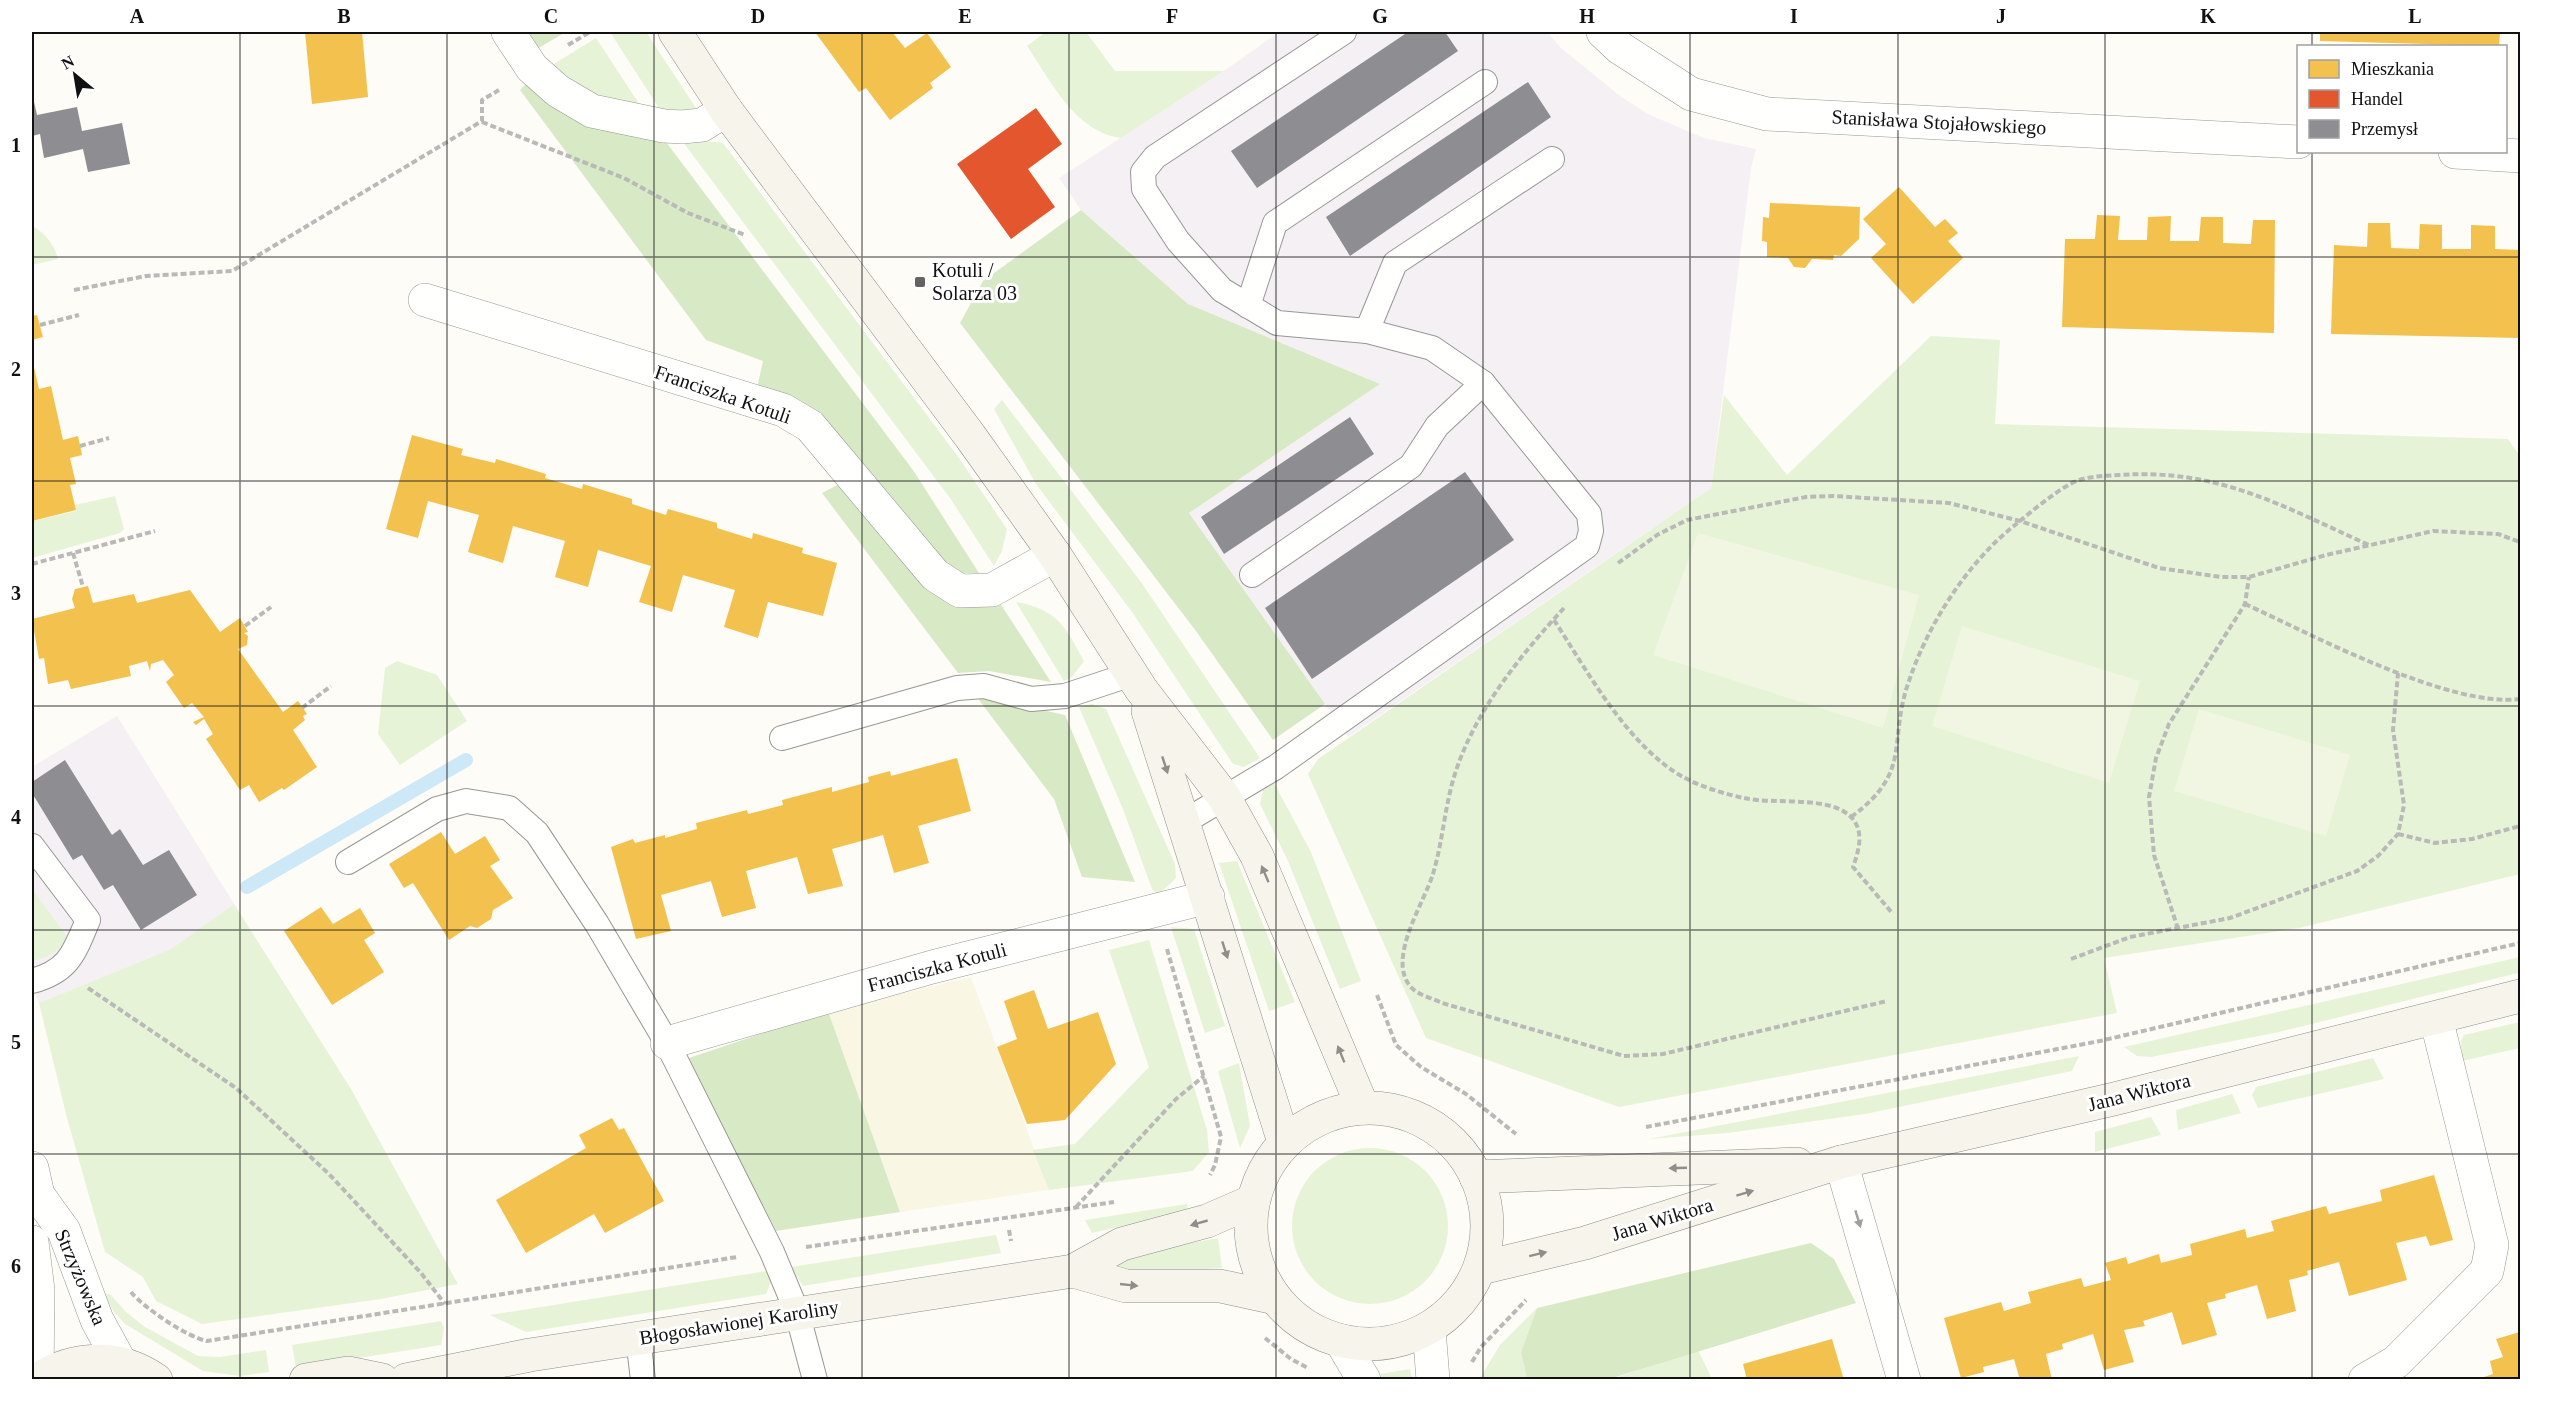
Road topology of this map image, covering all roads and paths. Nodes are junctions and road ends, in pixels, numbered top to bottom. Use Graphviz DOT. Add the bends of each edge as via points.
graph roads {
  1 [pos="508,32"];
  2 [pos="675,32"];
  3 [pos="1344,32"];
  4 [pos="1603,32"];
  5 [pos="1485,82"];
  6 [pos="482,100"];
  7 [pos="726,110"];
  8 [pos="482,121"];
  9 [pos="2297,142"];
  10 [pos="2470,153"];
  11 [pos="2520,156"];
  12 [pos="1551,159"];
  13 [pos="745,235"];
  14 [pos="74,290"];
  15 [pos="425,300"];
  16 [pos="1248,306"];
  17 [pos="80,315"];
  18 [pos="40,325"];
  19 [pos="1367,331"];
  20 [pos="1483,383"];
  21 [pos="109,438"];
  22 [pos="80,446"];
  23 [pos="2020,521"];
  24 [pos="155,531"];
  25 [pos="2520,542"];
  26 [pos="2370,546"];
  27 [pos="73,554"];
  28 [pos="1055,555"];
  29 [pos="32,564"];
  30 [pos="1609,570"];
  31 [pos="1252,575"];
  32 [pos="2249,577"];
  33 [pos="83,587"];
  34 [pos="2245,604"];
  35 [pos="1567,606"];
  36 [pos="271,607"];
  37 [pos="1554,620"];
  38 [pos="245,626"];
  39 [pos="2398,673"];
  40 [pos="1136,681"];
  41 [pos="331,686"];
  42 [pos="2520,699"];
  43 [pos="302,708"];
  44 [pos="782,738"];
  45 [pos="1224,797"];
  46 [pos="1851,817"];
  47 [pos="1184,822"];
  48 [pos="2520,826"];
  49 [pos="2398,834"];
  50 [pos="32,846"];
  51 [pos="348,862"];
  52 [pos="1208,897"];
  53 [pos="1156,911"];
  54 [pos="1893,914"];
  55 [pos="2178,929"];
  56 [pos="2520,943"];
  57 [pos="2071,959"];
  58 [pos="63,968"];
  59 [pos="32,981"];
  60 [pos="1377,995"];
  61 [pos="2520,996"];
  62 [pos="1887,1001"];
  63 [pos="2436,1018"];
  64 [pos="667,1043"];
  65 [pos="1204,1077"];
  66 [pos="1363,1108"];
  67 [pos="1637,1129"];
  68 [pos="1520,1138"];
  69 [pos="1284,1142"];
  70 [pos="1841,1162"];
  71 [pos="1476,1177"];
  72 [pos="35,1181"];
  73 [pos="1205,1183"];
  74 [pos="1253,1201"];
  75 [pos="1119,1202"];
  76 [pos="1075,1208"];
  77 [pos="32,1235"];
  78 [pos="32,1242"];
  79 [pos="772,1252"];
  80 [pos="1481,1268"];
  81 [pos="1072,1271"];
  82 [pos="125,1285"];
  83 [pos="1530,1297"];
  84 [pos="1275,1298"];
  85 [pos="445,1304"];
  86 [pos="797,1312"];
  87 [pos="1429,1329"];
  88 [pos="1263,1337"];
  89 [pos="638,1338"];
  90 [pos="1341,1341"];
  91 [pos="120,1362"];
  92 [pos="1470,1366"];
  93 [pos="1316,1372"];
  94 [pos="37,1379"];
  95 [pos="156,1380"];
  96 [pos="306,1380"];
  97 [pos="382,1380"];
  98 [pos="406,1380"];
  99 [pos="643,1380"];
  100 [pos="815,1380"];
  101 [pos="1364,1380"];
  102 [pos="1433,1380"];
  103 [pos="1904,1380"];
  104 [pos="2365,1380"];
  1 -- 7 [label="street" via="532,68 558,91 592,111 682,127 702,125"];
  2 -- 7 [label="street"];
  3 -- 16 [label="lane" via="1155,157 1143,172 1144,189 1178,241 1222,290"];
  4 -- 9 [label="street, Stanisława Stojałowskiego" via="1620,48 1691,94 1767,114"];
  5 -- 16 [label="lane" via="1275,223"];
  6 -- 8 [label="path"];
  7 -- 28 [label="street"];
  8 -- 13 [label="path" via="624,178 688,213"];
  8 -- 14 [label="path" via="232,271 146,276"];
  10 -- 11 [label="street"];
  12 -- 19 [label="lane" via="1395,263"];
  15 -- 28 [label="street, Franciszka Kotuli" via="783,410 810,426 935,575 960,591 999,589"];
  16 -- 19 [label="lane" via="1277,323"];
  17 -- 18 [label="path"];
  19 -- 20 [label="lane" via="1432,348"];
  20 -- 31 [label="lane" via="1437,426 1411,466"];
  20 -- 45 [label="lane" via="1589,514 1591,531 1587,546 1276,767"];
  21 -- 22 [label="path"];
  23 -- 26 [label="path" via="2070,484 2090,477 2156,472 2244,489"];
  23 -- 30 [label="path" via="1949,503 1806,497 1687,520 1657,535"];
  23 -- 32 [label="path" via="2159,568"];
  23 -- 46 [label="path" via="1970,567 1953,595 1902,700 1896,757 1888,781"];
  24 -- 27 [label="path"];
  25 -- 26 [label="path" via="2498,534 2433,531"];
  26 -- 32 [label="path"];
  27 -- 29 [label="path"];
  27 -- 33 [label="path"];
  28 -- 40 [label="street"];
  32 -- 34 [label="path"];
  34 -- 39 [label="path"];
  34 -- 55 [label="path" via="2169,724 2156,758 2149,797 2154,855"];
  35 -- 37 [label="path"];
  36 -- 38 [label="path"];
  37 -- 46 [label="path" via="1628,727 1683,777 1744,798 1782,804 1827,804"];
  37 -- 62 [label="path" via="1488,704 1456,773 1432,876 1403,949 1403,967 1410,985 1442,1002 1624,1056 1640,1057"];
  39 -- 42 [label="path" via="2479,698 2500,702"];
  39 -- 49 [label="path" via="2392,730 2404,805"];
  40 -- 44 [label="lane" via="1031,699 984,686 957,688"];
  40 -- 45 [label="street"];
  40 -- 47 [label="street, one-way"];
  41 -- 43 [label="path"];
  45 -- 47 [label="lane"];
  66 -- 45 [label="street, one-way" via="1257,856"];
  46 -- 54 [label="path" via="1860,836 1853,867"];
  47 -- 52 [label="street"];
  48 -- 49 [label="path" via="2472,839 2435,843"];
  49 -- 55 [label="path" via="2357,871 2230,918"];
  50 -- 58 [label="lane" via="88,920 76,950"];
  51 -- 64 [label="lane" via="437,809 466,801 508,808 537,833 597,924"];
  52 -- 53 [label="street, Franciszka Kotuli"];
  52 -- 69 [label="street, one-way"];
  53 -- 64 [label="street, Franciszka Kotuli" via="932,967"];
  53 -- 65 [label="path"];
  55 -- 57 [label="path" via="2130,937"];
  56 -- 67 [label="path" via="2100,1041"];
  58 -- 59 [label="lane"];
  58 -- 85 [label="path" via="236,1088 329,1174"];
  60 -- 68 [label="path" via="1396,1045"];
  61 -- 63 [label="street, Jana Wiktora"];
  63 -- 70 [label="street, Jana Wiktora"];
  63 -- 104 [label="street" via="2493,1245 2487,1271 2396,1362"];
  64 -- 79 [label="lane"];
  65 -- 73 [label="path" via="1221,1137 1215,1165"];
  65 -- 76 [label="path" via="1176,1099"];
  66 -- 69 [label="street" via="1335,1113 1308,1124"];
  66 -- 71 [label="street" via="1397,1111 1430,1123 1456,1147"];
  69 -- 74 [label="street"];
  70 -- 71 [label="street, Jana Wiktora, one-way"];
  80 -- 70 [label="street, Jana Wiktora, one-way" via="1585,1243"];
  70 -- 103 [label="street, one-way"];
  71 -- 80 [label="street" via="1483,1200 1486,1243"];
  72 -- 77 [label="street, Strzyżowska"];
  72 -- 91 [label="street, Strzyżowska" via="64,1231 97,1320"];
  74 -- 81 [label="street, Błogosławionej Karoliny, one-way" via="1207,1221 1122,1244"];
  74 -- 84 [label="street" via="1254,1252"];
  75 -- 76 [label="path"];
  76 -- 79 [label="path"];
  78 -- 94 [label="street, Strzyżowska" via="38,1290"];
  79 -- 85 [label="path"];
  79 -- 86 [label="lane"];
  80 -- 87 [label="street" via="1454,1310"];
  81 -- 84 [label="street, Błogosławionej Karoliny, one-way" via="1126,1286 1220,1286"];
  81 -- 86 [label="street, Błogosławionej Karoliny"];
  82 -- 85 [label="path" via="150,1311 207,1341"];
  83 -- 92 [label="path" via="1514,1309"];
  84 -- 90 [label="street" via="1305,1326"];
  86 -- 89 [label="street, Błogosławionej Karoliny"];
  86 -- 100 [label="lane"];
  87 -- 90 [label="street" via="1386,1344"];
  87 -- 102 [label="street"];
  88 -- 93 [label="path"];
  89 -- 98 [label="street, Błogosławionej Karoliny"];
  89 -- 99 [label="lane"];
  90 -- 101 [label="street"];
  91 -- 94 [label="street" via="74,1363"];
  91 -- 95 [label="street"];
  96 -- 97 [label="street" via="348,1373"];
}
